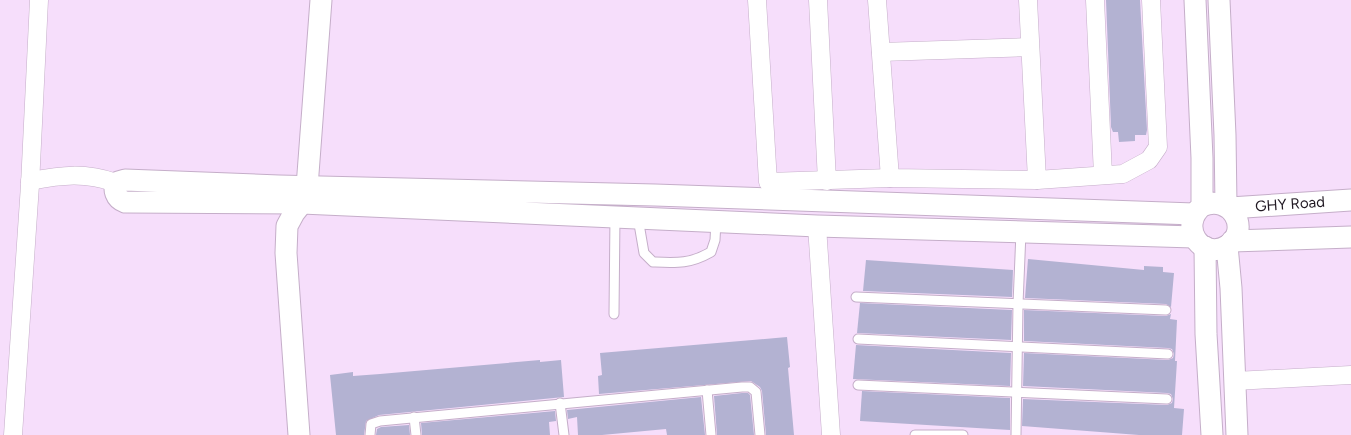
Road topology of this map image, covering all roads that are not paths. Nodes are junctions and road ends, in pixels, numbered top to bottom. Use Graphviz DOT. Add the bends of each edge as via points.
graph roads {
  1 [pos="39,0"];
  2 [pos="321,0"];
  3 [pos="757,0"];
  4 [pos="818,0"];
  5 [pos="878,0"];
  6 [pos="1028,0"];
  7 [pos="1095,0"];
  8 [pos="1151,0"];
  9 [pos="1195,0"];
  10 [pos="1219,0"];
  11 [pos="1030,47"];
  12 [pos="881,52"];
  13 [pos="1103,175"];
  14 [pos="890,178"];
  15 [pos="1037,180"];
  16 [pos="30,181"];
  17 [pos="827,181"];
  18 [pos="116,183"];
  19 [pos="304,195"];
  20 [pos="1351,200"];
  21 [pos="1228,207"];
  22 [pos="1198,210"];
  23 [pos="615,216"];
  24 [pos="638,218"];
  25 [pos="716,221"];
  26 [pos="818,226"];
  27 [pos="1021,232"];
  28 [pos="1351,237"];
  29 [pos="1200,242"];
  30 [pos="1230,243"];
  31 [pos="856,296"];
  32 [pos="1018,304"];
  33 [pos="1166,310"];
  34 [pos="614,314"];
  35 [pos="858,339"];
  36 [pos="1018,347"];
  37 [pos="1168,354"];
  38 [pos="1351,375"];
  39 [pos="1235,381"];
  40 [pos="858,384"];
  41 [pos="707,390"];
  42 [pos="1017,391"];
  43 [pos="1167,399"];
  44 [pos="560,403"];
  45 [pos="414,417"];
  46 [pos="13,435"];
  47 [pos="299,435"];
  48 [pos="370,435"];
  49 [pos="416,435"];
  50 [pos="564,435"];
  51 [pos="711,435"];
  52 [pos="760,435"];
  53 [pos="831,435"];
  54 [pos="915,435"];
  55 [pos="963,435"];
  56 [pos="1016,435"];
  57 [pos="1212,435"];
  58 [pos="1237,435"];
  1 -- 16 [label="street"];
  2 -- 19 [label="street"];
  3 -- 17 [label="street" via="768,182"];
  4 -- 17 [label="street"];
  5 -- 12 [label="street"];
  6 -- 11 [label="street"];
  7 -- 13 [label="street"];
  8 -- 13 [label="street" via="1158,147 1149,160 1124,174"];
  9 -- 22 [label="street" via="1202,158"];
  10 -- 21 [label="street"];
  11 -- 12 [label="street"];
  11 -- 15 [label="street"];
  12 -- 14 [label="street"];
  13 -- 15 [label="street"];
  14 -- 15 [label="street"];
  14 -- 17 [label="street"];
  16 -- 18 [label="street" via="82,175"];
  16 -- 46 [label="street"];
  18 -- 19 [label="street" via="117,197 126,202"];
  19 -- 22 [label="street" via="655,195"];
  19 -- 23 [label="street"];
  19 -- 47 [label="street" via="287,226 286,253"];
  20 -- 21 [label="street, GHY Road"];
  21 -- 22 [label="street" via="1214,202"];
  21 -- 30 [label="street" via="1235,214 1238,228"];
  22 -- 29 [label="street" via="1191,230"];
  23 -- 24 [label="street"];
  23 -- 34 [label="lane"];
  24 -- 25 [label="street"];
  24 -- 25 [label="lane" via="644,253 653,262 673,263 697,260 712,252"];
  25 -- 26 [label="street"];
  26 -- 27 [label="street"];
  26 -- 53 [label="street"];
  27 -- 29 [label="street"];
  27 -- 32 [label="lane"];
  28 -- 30 [label="street"];
  29 -- 30 [label="street" via="1220,249"];
  29 -- 57 [label="street"];
  30 -- 39 [label="street"];
  31 -- 32 [label="lane"];
  32 -- 33 [label="lane"];
  32 -- 36 [label="lane"];
  35 -- 36 [label="lane"];
  36 -- 37 [label="lane"];
  36 -- 42 [label="lane"];
  38 -- 39 [label="street"];
  39 -- 58 [label="street"];
  40 -- 42 [label="lane"];
  41 -- 44 [label="lane"];
  41 -- 51 [label="lane"];
  41 -- 52 [label="lane" via="753,389 757,396"];
  42 -- 43 [label="lane"];
  42 -- 56 [label="lane"];
  44 -- 45 [label="lane"];
  44 -- 50 [label="lane"];
  45 -- 48 [label="lane" via="374,422 370,426"];
  45 -- 49 [label="lane"];
  54 -- 55 [label="lane"];
}
